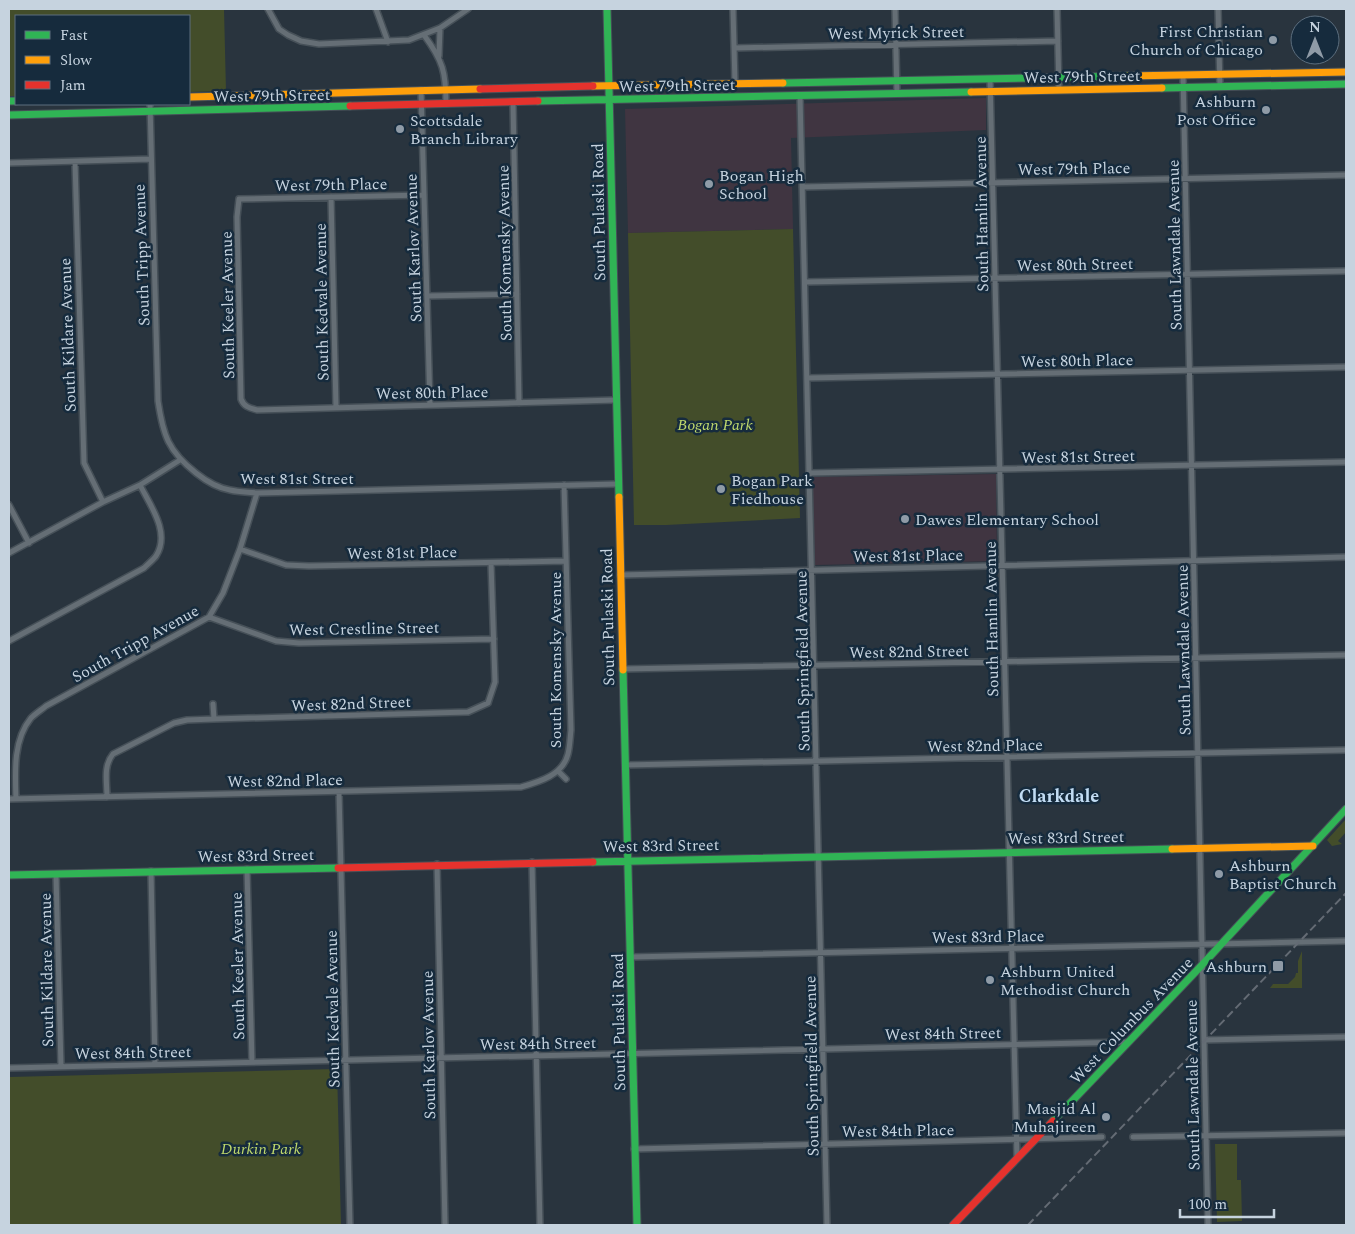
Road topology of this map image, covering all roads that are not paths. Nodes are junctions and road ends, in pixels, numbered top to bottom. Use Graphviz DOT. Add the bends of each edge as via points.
graph roads {
  1 [pos="268,9"];
  2 [pos="376,9"];
  3 [pos="468,9"];
  4 [pos="607,9"];
  5 [pos="733,9"];
  6 [pos="895,9"];
  7 [pos="1058,9"];
  8 [pos="1218,9"];
  9 [pos="440,28"];
  10 [pos="424,35"];
  11 [pos="1058,41"];
  12 [pos="388,42"];
  13 [pos="896,44"];
  14 [pos="734,48"];
  15 [pos="439,56"];
  16 [pos="1346,72"];
  17 [pos="1219,74"];
  18 [pos="1183,75"];
  19 [pos="1059,78"];
  20 [pos="990,79"];
  21 [pos="896,81"];
  22 [pos="735,84"];
  23 [pos="1346,84"];
  24 [pos="609,86"];
  25 [pos="1220,87"];
  26 [pos="1183,88"];
  27 [pos="421,90"];
  28 [pos="446,90"];
  29 [pos="1059,90"];
  30 [pos="991,92"];
  31 [pos="896,94"];
  32 [pos="800,96"];
  33 [pos="190,97"];
  34 [pos="609,100"];
  35 [pos="513,102"];
  36 [pos="446,104"];
  37 [pos="421,105"];
  38 [pos="150,108"];
  39 [pos="9,115"];
  40 [pos="151,159"];
  41 [pos="75,162"];
  42 [pos="9,163"];
  43 [pos="1346,175"];
  44 [pos="1185,178"];
  45 [pos="993,182"];
  46 [pos="802,186"];
  47 [pos="424,195"];
  48 [pos="331,197"];
  49 [pos="236,198"];
  50 [pos="1346,271"];
  51 [pos="1187,274"];
  52 [pos="995,278"];
  53 [pos="805,282"];
  54 [pos="517,294"];
  55 [pos="428,296"];
  56 [pos="1346,366"];
  57 [pos="1189,371"];
  58 [pos="998,374"];
  59 [pos="807,378"];
  60 [pos="615,400"];
  61 [pos="519,403"];
  62 [pos="430,405"];
  63 [pos="336,407"];
  64 [pos="249,408"];
  65 [pos="180,460"];
  66 [pos="1346,462"];
  67 [pos="1192,466"];
  68 [pos="1000,470"];
  69 [pos="810,473"];
  70 [pos="140,484"];
  71 [pos="617,484"];
  72 [pos="564,485"];
  73 [pos="258,493"];
  74 [pos="103,502"];
  75 [pos="9,505"];
  76 [pos="29,543"];
  77 [pos="240,549"];
  78 [pos="9,553"];
  79 [pos="1346,557"];
  80 [pos="566,561"];
  81 [pos="1194,561"];
  82 [pos="491,563"];
  83 [pos="1002,566"];
  84 [pos="812,569"];
  85 [pos="620,574"];
  86 [pos="209,617"];
  87 [pos="494,639"];
  88 [pos="9,640"];
  89 [pos="1346,655"];
  90 [pos="1196,658"];
  91 [pos="1004,662"];
  92 [pos="814,665"];
  93 [pos="622,669"];
  94 [pos="488,703"];
  95 [pos="213,704"];
  96 [pos="492,708"];
  97 [pos="214,719"];
  98 [pos="1346,750"];
  99 [pos="1198,752"];
  100 [pos="1007,757"];
  101 [pos="816,761"];
  102 [pos="625,765"];
  103 [pos="558,771"];
  104 [pos="566,779"];
  105 [pos="339,792"];
  106 [pos="107,796"];
  107 [pos="9,799"];
  108 [pos="16,799"];
  109 [pos="1346,808"];
  110 [pos="1313,846"];
  111 [pos="1200,848"];
  112 [pos="1009,852"];
  113 [pos="819,856"];
  114 [pos="627,860"];
  115 [pos="532,862"];
  116 [pos="436,864"];
  117 [pos="341,867"];
  118 [pos="247,869"];
  119 [pos="152,871"];
  120 [pos="56,874"];
  121 [pos="9,875"];
  122 [pos="1346,941"];
  123 [pos="1221,944"];
  124 [pos="1202,945"];
  125 [pos="1011,948"];
  126 [pos="820,952"];
  127 [pos="630,957"];
  128 [pos="1202,965"];
  129 [pos="1346,1037"];
  130 [pos="1204,1040"];
  131 [pos="1128,1042"];
  132 [pos="1014,1044"];
  133 [pos="823,1048"];
  134 [pos="632,1053"];
  135 [pos="536,1055"];
  136 [pos="441,1057"];
  137 [pos="346,1059"];
  138 [pos="252,1062"];
  139 [pos="155,1064"];
  140 [pos="61,1066"];
  141 [pos="9,1068"];
  142 [pos="1346,1133"];
  143 [pos="1206,1136"];
  144 [pos="1102,1137"];
  145 [pos="1133,1137"];
  146 [pos="1016,1140"];
  147 [pos="1035,1140"];
  148 [pos="825,1144"];
  149 [pos="634,1150"];
  150 [pos="1017,1158"];
  151 [pos="350,1225"];
  152 [pos="445,1225"];
  153 [pos="540,1225"];
  154 [pos="637,1225"];
  155 [pos="827,1225"];
  156 [pos="953,1225"];
  157 [pos="1208,1225"];
  1 -- 12 [label="street" via="279,29 294,38 319,44"];
  2 -- 12 [label="street"];
  3 -- 9 [label="street"];
  4 -- 24 [label="main road, South Pulaski Road"];
  5 -- 14 [label="street"];
  6 -- 13 [label="street"];
  7 -- 11 [label="street"];
  8 -- 17 [label="street"];
  9 -- 10 [label="street"];
  9 -- 15 [label="street"];
  10 -- 12 [label="street"];
  10 -- 15 [label="street"];
  11 -- 13 [label="street, West Myrick Street"];
  11 -- 19 [label="street"];
  13 -- 14 [label="street, West Myrick Street"];
  13 -- 21 [label="street"];
  14 -- 22 [label="street"];
  15 -- 28 [label="street"];
  16 -- 17 [label="main road, West 79th Street"];
  17 -- 18 [label="main road, West 79th Street"];
  17 -- 25 [label="street"];
  18 -- 19 [label="main road, West 79th Street"];
  18 -- 26 [label="street, South Lawndale Avenue"];
  19 -- 20 [label="main road, West 79th Street"];
  19 -- 29 [label="street"];
  20 -- 21 [label="main road, West 79th Street"];
  20 -- 30 [label="street, South Hamlin Avenue"];
  21 -- 22 [label="main road, West 79th Street"];
  21 -- 31 [label="street"];
  22 -- 24 [label="main road, West 79th Street"];
  23 -- 25 [label="main road, West 79th Street"];
  24 -- 28 [label="main road, West 79th Street"];
  24 -- 34 [label="main road, South Pulaski Road"];
  25 -- 26 [label="main road, West 79th Street"];
  26 -- 29 [label="main road, West 79th Street"];
  26 -- 44 [label="street, South Lawndale Avenue"];
  27 -- 28 [label="main road, West 79th Street"];
  27 -- 33 [label="main road, West 79th Street"];
  27 -- 37 [label="street, South Karlov Avenue"];
  28 -- 36 [label="street"];
  29 -- 30 [label="main road, West 79th Street"];
  30 -- 31 [label="main road, West 79th Street"];
  30 -- 45 [label="street, South Hamlin Avenue"];
  31 -- 32 [label="main road, West 79th Street"];
  32 -- 34 [label="main road, West 79th Street"];
  32 -- 46 [label="street, South Springfield Avenue"];
  34 -- 35 [label="main road, West 79th Street"];
  34 -- 60 [label="main road, South Pulaski Road"];
  35 -- 36 [label="main road, West 79th Street"];
  35 -- 54 [label="street, South Komensky Avenue"];
  36 -- 37 [label="main road, West 79th Street"];
  37 -- 38 [label="main road, West 79th Street"];
  37 -- 47 [label="street, South Karlov Avenue"];
  38 -- 39 [label="main road, West 79th Street"];
  38 -- 40 [label="street, South Tripp Avenue"];
  40 -- 41 [label="street"];
  40 -- 65 [label="street, South Tripp Avenue" via="158,401 169,444"];
  41 -- 42 [label="street"];
  41 -- 74 [label="street, South Kildare Avenue" via="84,463"];
  43 -- 44 [label="street, West 79th Place"];
  44 -- 45 [label="street, West 79th Place"];
  44 -- 51 [label="street, South Lawndale Avenue"];
  45 -- 46 [label="street, West 79th Place"];
  45 -- 52 [label="street, South Hamlin Avenue"];
  46 -- 53 [label="street, South Springfield Avenue"];
  47 -- 48 [label="street, West 79th Place"];
  47 -- 55 [label="street, South Karlov Avenue"];
  48 -- 49 [label="street, West 79th Place"];
  48 -- 63 [label="street, South Kedvale Avenue"];
  49 -- 64 [label="street, South Keeler Avenue" via="242,399"];
  50 -- 51 [label="street, West 80th Street"];
  51 -- 52 [label="street, West 80th Street"];
  51 -- 57 [label="street, South Lawndale Avenue"];
  52 -- 53 [label="street, West 80th Street"];
  52 -- 58 [label="street, South Hamlin Avenue"];
  53 -- 59 [label="street, South Springfield Avenue"];
  54 -- 55 [label="street"];
  54 -- 61 [label="street, South Komensky Avenue"];
  55 -- 62 [label="street, South Karlov Avenue"];
  56 -- 57 [label="street, West 80th Place"];
  57 -- 58 [label="street, West 80th Place"];
  57 -- 67 [label="street, South Lawndale Avenue"];
  58 -- 59 [label="street, West 80th Place"];
  58 -- 68 [label="street, South Hamlin Avenue"];
  59 -- 69 [label="street, South Springfield Avenue"];
  60 -- 61 [label="street, West 80th Place"];
  60 -- 71 [label="main road, South Pulaski Road"];
  61 -- 62 [label="street, West 80th Place"];
  62 -- 63 [label="street, West 80th Place"];
  63 -- 64 [label="street, West 80th Place"];
  65 -- 70 [label="street"];
  65 -- 73 [label="street, West 81st Street" via="215,486"];
  66 -- 67 [label="street, West 81st Street"];
  67 -- 68 [label="street, West 81st Street"];
  67 -- 81 [label="street, South Lawndale Avenue"];
  68 -- 69 [label="street, West 81st Street"];
  68 -- 83 [label="street, South Hamlin Avenue"];
  69 -- 84 [label="street, South Springfield Avenue"];
  70 -- 74 [label="street"];
  70 -- 88 [label="street" via="159,522 161,540 156,555 144,568"];
  71 -- 72 [label="street, West 81st Street"];
  71 -- 85 [label="main road, South Pulaski Road"];
  72 -- 73 [label="street, West 81st Street"];
  72 -- 80 [label="street, South Komensky Avenue"];
  73 -- 77 [label="street, South Tripp Avenue"];
  74 -- 76 [label="street"];
  75 -- 76 [label="street"];
  76 -- 78 [label="street"];
  77 -- 82 [label="street, West 81st Place" via="286,565 301,566"];
  77 -- 86 [label="street, South Tripp Avenue" via="223,593"];
  79 -- 81 [label="street, West 81st Place"];
  80 -- 82 [label="street, West 81st Place"];
  80 -- 103 [label="street, South Komensky Avenue" via="571,730 568,756"];
  81 -- 83 [label="street, West 81st Place"];
  81 -- 90 [label="street, South Lawndale Avenue"];
  82 -- 87 [label="street"];
  83 -- 84 [label="street, West 81st Place"];
  83 -- 91 [label="street, South Hamlin Avenue"];
  84 -- 85 [label="street, West 81st Place"];
  84 -- 92 [label="street, South Springfield Avenue"];
  85 -- 93 [label="main road, South Pulaski Road"];
  86 -- 87 [label="street, West Crestline Street" via="276,641 299,643"];
  86 -- 108 [label="street, South Tripp Avenue" via="46,706 32,717 21,737 15,764"];
  87 -- 94 [label="street" via="495,682"];
  89 -- 90 [label="street, West 82nd Street"];
  90 -- 91 [label="street, West 82nd Street"];
  90 -- 99 [label="street, South Lawndale Avenue"];
  91 -- 92 [label="street, West 82nd Street"];
  91 -- 100 [label="street, South Hamlin Avenue"];
  92 -- 93 [label="street, West 82nd Street"];
  92 -- 101 [label="street, South Springfield Avenue"];
  93 -- 102 [label="main road, South Pulaski Road"];
  94 -- 96 [label="street"];
  94 -- 97 [label="street, West 82nd Street" via="468,712"];
  95 -- 97 [label="street"];
  97 -- 106 [label="street, West 82nd Street" via="174,724 112,754 106,768"];
  98 -- 99 [label="street, West 82nd Place"];
  99 -- 100 [label="street, West 82nd Place"];
  99 -- 111 [label="street, South Lawndale Avenue"];
  100 -- 101 [label="street, West 82nd Place"];
  100 -- 112 [label="street, South Hamlin Avenue"];
  101 -- 102 [label="street, West 82nd Place"];
  101 -- 113 [label="street, South Springfield Avenue"];
  102 -- 114 [label="main road, South Pulaski Road"];
  103 -- 104 [label="street"];
  103 -- 105 [label="street, West 82nd Place" via="539,782 521,787"];
  105 -- 106 [label="street, West 82nd Place"];
  105 -- 117 [label="street, South Kedvale Avenue"];
  106 -- 108 [label="street, West 82nd Place"];
  107 -- 108 [label="street, West 82nd Place"];
  109 -- 110 [label="main road, West Columbus Avenue"];
  110 -- 111 [label="main road, West 83rd Street"];
  110 -- 123 [label="main road, West Columbus Avenue"];
  111 -- 112 [label="main road, West 83rd Street"];
  111 -- 124 [label="street, South Lawndale Avenue"];
  112 -- 113 [label="main road, West 83rd Street"];
  112 -- 125 [label="street, South Hamlin Avenue"];
  113 -- 114 [label="main road, West 83rd Street"];
  113 -- 126 [label="street, South Springfield Avenue"];
  114 -- 115 [label="main road, West 83rd Street"];
  114 -- 127 [label="main road, South Pulaski Road"];
  115 -- 116 [label="main road, West 83rd Street"];
  115 -- 135 [label="street"];
  116 -- 117 [label="main road, West 83rd Street"];
  116 -- 136 [label="street, South Karlov Avenue"];
  117 -- 118 [label="main road, West 83rd Street"];
  117 -- 137 [label="street, South Kedvale Avenue"];
  118 -- 119 [label="main road, West 83rd Street"];
  118 -- 138 [label="street, South Keeler Avenue"];
  119 -- 120 [label="main road, West 83rd Street"];
  119 -- 139 [label="street"];
  120 -- 121 [label="main road, West 83rd Street"];
  120 -- 140 [label="street, South Kildare Avenue"];
  122 -- 123 [label="street, West 83rd Place"];
  123 -- 124 [label="street, West 83rd Place"];
  123 -- 128 [label="main road, West Columbus Avenue"];
  124 -- 125 [label="street, West 83rd Place"];
  124 -- 128 [label="street, South Lawndale Avenue"];
  125 -- 126 [label="street, West 83rd Place"];
  125 -- 132 [label="street, South Hamlin Avenue"];
  126 -- 127 [label="street, West 83rd Place"];
  126 -- 133 [label="street, South Springfield Avenue"];
  127 -- 134 [label="main road, South Pulaski Road"];
  128 -- 130 [label="street, South Lawndale Avenue"];
  128 -- 131 [label="main road, West Columbus Avenue"];
  129 -- 130 [label="street"];
  130 -- 143 [label="street, South Lawndale Avenue"];
  131 -- 132 [label="street, West 84th Street"];
  131 -- 147 [label="main road, West Columbus Avenue"];
  132 -- 133 [label="street, West 84th Street"];
  132 -- 146 [label="street, South Hamlin Avenue"];
  133 -- 134 [label="street, West 84th Street"];
  133 -- 148 [label="street, South Springfield Avenue"];
  134 -- 135 [label="street, West 84th Street"];
  134 -- 149 [label="main road, South Pulaski Road"];
  135 -- 136 [label="street, West 84th Street"];
  135 -- 153 [label="street"];
  136 -- 137 [label="street, West 84th Street"];
  136 -- 152 [label="street, South Karlov Avenue"];
  137 -- 138 [label="street, West 84th Street"];
  137 -- 151 [label="street, South Kedvale Avenue"];
  138 -- 139 [label="street, West 84th Street"];
  139 -- 140 [label="street, West 84th Street"];
  140 -- 141 [label="street, West 84th Street"];
  142 -- 143 [label="street"];
  143 -- 145 [label="street"];
  143 -- 157 [label="street, South Lawndale Avenue"];
  144 -- 147 [label="street, West 84th Place"];
  146 -- 147 [label="street, West 84th Place"];
  146 -- 148 [label="street, West 84th Place"];
  146 -- 150 [label="street, South Hamlin Avenue"];
  147 -- 150 [label="main road, West Columbus Avenue"];
  148 -- 149 [label="street, West 84th Place"];
  148 -- 155 [label="street, South Springfield Avenue"];
  149 -- 154 [label="main road, South Pulaski Road"];
  150 -- 156 [label="main road, West Columbus Avenue"];
}
